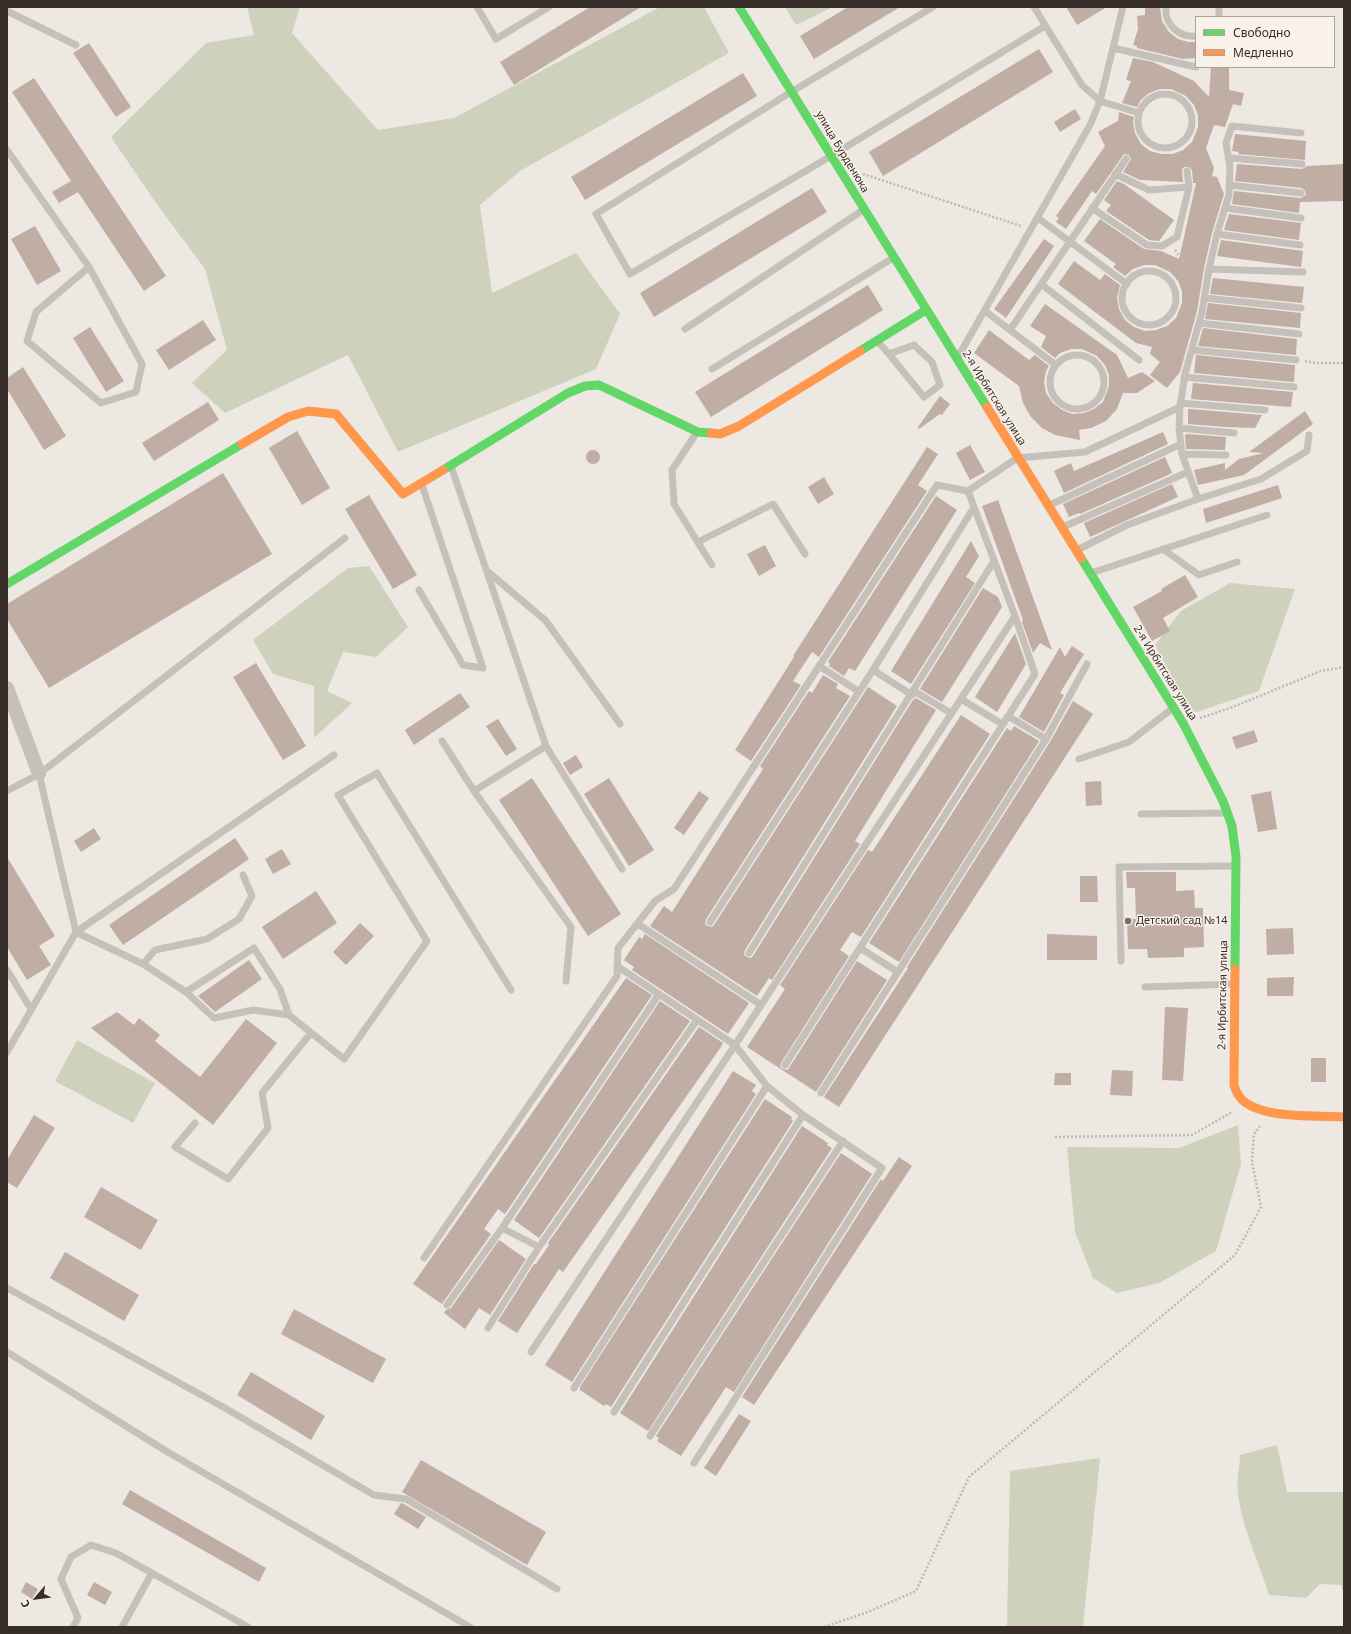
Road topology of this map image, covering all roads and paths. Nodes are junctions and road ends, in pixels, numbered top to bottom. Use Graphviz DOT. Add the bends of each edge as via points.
graph roads {
  1 [pos="477,7"];
  2 [pos="549,7"];
  3 [pos="739,7"];
  4 [pos="933,7"];
  5 [pos="1034,7"];
  6 [pos="1123,7"];
  7 [pos="1166,7"];
  8 [pos="7,11"];
  9 [pos="1045,26"];
  10 [pos="1195,36"];
  11 [pos="76,45"];
  12 [pos="1113,48"];
  13 [pos="1195,67"];
  14 [pos="791,92"];
  15 [pos="1100,100"];
  16 [pos="1139,113"];
  17 [pos="1301,133"];
  18 [pos="7,150"];
  19 [pos="830,156"];
  20 [pos="1126,158"];
  21 [pos="1229,158"];
  22 [pos="1302,164"];
  23 [pos="1187,171"];
  24 [pos="863,174"];
  25 [pos="1115,174"];
  26 [pos="1230,185"];
  27 [pos="1189,187"];
  28 [pos="1301,193"];
  29 [pos="1092,208"];
  30 [pos="1225,208"];
  31 [pos="863,210"];
  32 [pos="1038,218"];
  33 [pos="1301,218"];
  34 [pos="1031,229"];
  35 [pos="1217,234"];
  36 [pos="1069,242"];
  37 [pos="1169,242"];
  38 [pos="1300,245"];
  39 [pos="893,258"];
  40 [pos="89,267"];
  41 [pos="1209,269"];
  42 [pos="1303,272"];
  43 [pos="1041,284"];
  44 [pos="1127,284"];
  45 [pos="1205,298"];
  46 [pos="1301,308"];
  47 [pos="926,310"];
  48 [pos="985,311"];
  49 [pos="1199,323"];
  50 [pos="685,329"];
  51 [pos="1010,330"];
  52 [pos="1299,334"];
  53 [pos="877,341"];
  54 [pos="1192,350"];
  55 [pos="889,354"];
  56 [pos="957,360"];
  57 [pos="1139,360"];
  58 [pos="1296,360"];
  59 [pos="1344,363"];
  60 [pos="1056,365"];
  61 [pos="712,369"];
  62 [pos="1184,377"];
  63 [pos="1294,387"];
  64 [pos="1180,405"];
  65 [pos="1264,410"];
  66 [pos="1179,428"];
  67 [pos="698,432"];
  68 [pos="1234,433"];
  69 [pos="1309,435"];
  70 [pos="1181,444"];
  71 [pos="1182,454"];
  72 [pos="1226,455"];
  73 [pos="1017,458"];
  74 [pos="451,466"];
  75 [pos="1188,472"];
  76 [pos="421,484"];
  77 [pos="968,491"];
  78 [pos="1198,499"];
  79 [pos="1047,506"];
  80 [pos="974,507"];
  81 [pos="1267,515"];
  82 [pos="1060,528"];
  83 [pos="345,538"];
  84 [pos="698,542"];
  85 [pos="1163,549"];
  86 [pos="1075,551"];
  87 [pos="805,554"];
  88 [pos="994,561"];
  89 [pos="1237,562"];
  90 [pos="712,565"];
  91 [pos="486,569"];
  92 [pos="1089,574"];
  93 [pos="7,584"];
  94 [pos="419,590"];
  95 [pos="1015,616"];
  96 [pos="1087,664"];
  97 [pos="819,666"];
  98 [pos="1344,667"];
  99 [pos="873,670"];
  100 [pos="7,688"];
  101 [pos="858,691"];
  102 [pos="913,693"];
  103 [pos="961,699"];
  104 [pos="1173,708"];
  105 [pos="951,713"];
  106 [pos="1008,716"];
  107 [pos="1183,723"];
  108 [pos="620,724"];
  109 [pos="1002,724"];
  110 [pos="1046,739"];
  111 [pos="442,741"];
  112 [pos="546,746"];
  113 [pos="334,754"];
  114 [pos="1079,758"];
  115 [pos="39,774"];
  116 [pos="7,791"];
  117 [pos="474,791"];
  118 [pos="1227,812"];
  119 [pos="1141,814"];
  120 [pos="1236,866"];
  121 [pos="622,869"];
  122 [pos="243,874"];
  123 [pos="710,922"];
  124 [pos="638,924"];
  125 [pos="76,932"];
  126 [pos="860,948"];
  127 [pos="749,953"];
  128 [pos="1121,961"];
  129 [pos="143,964"];
  130 [pos="617,966"];
  131 [pos="7,970"];
  132 [pos="898,972"];
  133 [pos="566,981"];
  134 [pos="1235,984"];
  135 [pos="1145,987"];
  136 [pos="511,990"];
  137 [pos="186,992"];
  138 [pos="659,994"];
  139 [pos="761,1005"];
  140 [pos="31,1009"];
  141 [pos="289,1015"];
  142 [pos="697,1020"];
  143 [pos="311,1033"];
  144 [pos="735,1045"];
  145 [pos="7,1052"];
  146 [pos="785,1065"];
  147 [pos="767,1086"];
  148 [pos="821,1093"];
  149 [pos="1246,1103"];
  150 [pos="1269,1112"];
  151 [pos="803,1115"];
  152 [pos="1344,1117"];
  153 [pos="195,1123"];
  154 [pos="1054,1136"];
  155 [pos="843,1141"];
  156 [pos="502,1228"];
  157 [pos="539,1247"];
  158 [pos="424,1258"];
  159 [pos="7,1288"];
  160 [pos="448,1305"];
  161 [pos="488,1328"];
  162 [pos="7,1352"];
  163 [pos="531,1352"];
  164 [pos="574,1388"];
  165 [pos="614,1412"];
  166 [pos="650,1436"];
  167 [pos="694,1463"];
  168 [pos="152,1574"];
  169 [pos="557,1589"];
  170 [pos="73,1627"];
  171 [pos="122,1627"];
  172 [pos="248,1627"];
  173 [pos="470,1627"];
  174 [pos="824,1627"];
  1 -- 2 [label="lane" via="496,39"];
  3 -- 14 [label="street, улица Бурденюка"];
  4 -- 14 [label="lane"];
  5 -- 9 [label="lane"];
  6 -- 12 [label="lane"];
  7 -- 10 [label="lane" via="1168,21 1174,29 1181,34"];
  8 -- 11 [label="lane"];
  9 -- 15 [label="lane" via="1082,84"];
  9 -- 19 [label="lane"];
  12 -- 13 [label="lane"];
  12 -- 15 [label="lane"];
  14 -- 19 [label="street, улица Бурденюка"];
  14 -- 19 [label="lane" via="596,214 630,274"];
  15 -- 16 [label="lane"];
  15 -- 32 [label="lane" via="1090,125"];
  16 -- 16 [label="lane" via="1140,133 1153,146 1167,148 1180,144 1191,128 1190,112 1186,104 1179,98 1167,94 1149,99"];
  17 -- 21 [label="lane" via="1232,126 1226,143"];
  18 -- 40 [label="lane"];
  19 -- 31 [label="street, улица Бурденюка"];
  20 -- 25 [label="lane"];
  21 -- 22 [label="lane"];
  21 -- 26 [label="lane"];
  23 -- 27 [label="lane"];
  24 -- 34 [label="path"];
  25 -- 27 [label="lane" via="1149,190"];
  25 -- 29 [label="lane"];
  26 -- 28 [label="lane"];
  26 -- 30 [label="lane"];
  27 -- 37 [label="lane" via="1177,237"];
  29 -- 36 [label="lane"];
  29 -- 37 [label="lane" via="1147,245 1162,246"];
  30 -- 33 [label="lane"];
  30 -- 35 [label="lane"];
  31 -- 39 [label="street, улица Бурденюка"];
  31 -- 50 [label="lane"];
  32 -- 34 [label="lane"];
  32 -- 36 [label="lane"];
  34 -- 48 [label="lane"];
  35 -- 38 [label="lane"];
  35 -- 41 [label="lane"];
  36 -- 43 [label="lane"];
  36 -- 44 [label="lane"];
  37 -- 41 [label="path" via="1195,276"];
  39 -- 47 [label="street, улица Бурденюка"];
  39 -- 61 [label="lane"];
  40 -- 40 [label="lane" via="36,312 27,341 101,403 136,392 142,364"];
  41 -- 42 [label="lane"];
  41 -- 45 [label="lane"];
  43 -- 51 [label="lane"];
  43 -- 57 [label="lane"];
  44 -- 44 [label="lane" via="1123,290 1122,300 1130,317 1138,322 1156,324 1165,320 1171,313 1175,305 1175,289 1163,274 1142,272"];
  45 -- 46 [label="lane"];
  45 -- 49 [label="lane"];
  47 -- 53 [label="street"];
  47 -- 56 [label="street, 2-я Ирбитская улица"];
  48 -- 51 [label="lane"];
  48 -- 56 [label="lane"];
  49 -- 52 [label="lane"];
  49 -- 54 [label="lane"];
  51 -- 60 [label="lane"];
  53 -- 55 [label="lane"];
  53 -- 67 [label="street" via="739,426 720,434"];
  54 -- 58 [label="lane"];
  54 -- 62 [label="lane"];
  55 -- 55 [label="lane" via="924,397 940,385 932,362 914,345"];
  56 -- 73 [label="street, 2-я Ирбитская улица"];
  58 -- 59 [label="path"];
  60 -- 60 [label="lane" via="1051,374 1050,384 1058,401 1066,406 1079,408 1092,404 1099,397 1104,382 1098,365 1091,359 1080,355 1070,356"];
  62 -- 63 [label="lane"];
  62 -- 64 [label="lane"];
  64 -- 65 [label="lane"];
  64 -- 66 [label="lane"];
  64 -- 73 [label="lane" via="1085,452"];
  66 -- 68 [label="lane"];
  66 -- 70 [label="lane"];
  67 -- 74 [label="street" via="600,385 585,386 568,393"];
  67 -- 84 [label="lane" via="672,470 674,504"];
  69 -- 78 [label="lane" via="1307,451 1261,479"];
  70 -- 71 [label="lane"];
  70 -- 79 [label="lane"];
  71 -- 72 [label="lane"];
  71 -- 75 [label="lane"];
  73 -- 77 [label="lane"];
  73 -- 79 [label="street, 2-я Ирбитская улица"];
  74 -- 76 [label="street"];
  74 -- 91 [label="lane"];
  75 -- 78 [label="lane"];
  75 -- 82 [label="lane"];
  76 -- 93 [label="street" via="403,494 336,414 308,410 288,417"];
  76 -- 94 [label="lane" via="483,668 463,665"];
  77 -- 80 [label="lane"];
  77 -- 97 [label="lane" via="937,485"];
  78 -- 86 [label="lane" via="1127,524"];
  79 -- 82 [label="street, 2-я Ирбитская улица"];
  80 -- 88 [label="lane"];
  80 -- 99 [label="lane"];
  81 -- 85 [label="lane"];
  82 -- 86 [label="street, 2-я Ирбитская улица"];
  83 -- 115 [label="lane"];
  84 -- 87 [label="lane" via="773,504"];
  84 -- 90 [label="lane"];
  85 -- 89 [label="lane" via="1199,574"];
  85 -- 92 [label="lane"];
  86 -- 92 [label="street, 2-я Ирбитская улица"];
  88 -- 95 [label="lane"];
  88 -- 102 [label="lane"];
  91 -- 108 [label="lane" via="546,621"];
  91 -- 112 [label="lane"];
  92 -- 104 [label="street, 2-я Ирбитская улица"];
  95 -- 103 [label="lane"];
  95 -- 106 [label="lane" via="1035,674"];
  96 -- 110 [label="lane"];
  97 -- 101 [label="lane"];
  97 -- 124 [label="lane" via="674,889 655,901"];
  98 -- 107 [label="path" via="1320,671 1230,708"];
  99 -- 101 [label="lane"];
  99 -- 102 [label="lane"];
  100 -- 115 [label="street"];
  101 -- 123 [label="lane"];
  102 -- 105 [label="lane"];
  102 -- 127 [label="lane"];
  103 -- 105 [label="lane"];
  103 -- 109 [label="lane"];
  104 -- 107 [label="street, 2-я Ирбитская улица"];
  104 -- 114 [label="lane" via="1129,742"];
  105 -- 139 [label="lane"];
  106 -- 109 [label="lane"];
  106 -- 110 [label="lane"];
  107 -- 118 [label="street, 2-я Ирбитская улица"];
  109 -- 126 [label="lane"];
  110 -- 132 [label="lane"];
  111 -- 117 [label="lane"];
  112 -- 117 [label="lane"];
  112 -- 121 [label="lane"];
  113 -- 125 [label="lane"];
  115 -- 116 [label="lane"];
  115 -- 125 [label="lane"];
  117 -- 133 [label="lane" via="571,927"];
  118 -- 119 [label="lane"];
  118 -- 120 [label="street, 2-я Ирбитская улица" via="1232,826"];
  120 -- 128 [label="lane" via="1119,868"];
  120 -- 134 [label="street, 2-я Ирбитская улица"];
  122 -- 129 [label="lane" via="252,896 239,919 207,939 155,950"];
  124 -- 130 [label="lane" via="618,948"];
  124 -- 139 [label="lane"];
  125 -- 129 [label="lane"];
  125 -- 140 [label="lane"];
  126 -- 132 [label="lane"];
  126 -- 146 [label="lane"];
  129 -- 137 [label="lane"];
  130 -- 138 [label="lane"];
  130 -- 158 [label="lane" via="617,976"];
  131 -- 140 [label="lane"];
  132 -- 148 [label="lane"];
  134 -- 135 [label="lane"];
  134 -- 149 [label="street, 2-я Ирбитская улица" via="1234,1085 1237,1094"];
  136 -- 143 [label="lane" via="377,773 338,795 427,941 344,1059"];
  137 -- 141 [label="lane" via="214,1018 253,1010"];
  137 -- 141 [label="lane" via="254,948 280,989"];
  138 -- 142 [label="lane"];
  138 -- 156 [label="lane"];
  139 -- 144 [label="lane"];
  140 -- 145 [label="lane"];
  141 -- 143 [label="lane"];
  142 -- 144 [label="lane"];
  142 -- 157 [label="lane"];
  143 -- 153 [label="lane" via="262,1093 268,1128 228,1179 175,1147"];
  144 -- 147 [label="lane"];
  144 -- 163 [label="lane"];
  147 -- 151 [label="lane"];
  147 -- 164 [label="lane"];
  149 -- 150 [label="street"];
  149 -- 154 [label="path" via="1192,1135"];
  150 -- 152 [label="street"];
  150 -- 174 [label="path" via="1254,1134 1252,1162 1261,1206 1235,1255 969,1477 916,1591 868,1612"];
  151 -- 155 [label="lane"];
  151 -- 165 [label="lane"];
  155 -- 166 [label="lane"];
  155 -- 167 [label="lane" via="882,1168"];
  156 -- 157 [label="lane"];
  156 -- 160 [label="lane"];
  157 -- 161 [label="lane"];
  159 -- 169 [label="lane" via="225,1408 374,1494 406,1499"];
  162 -- 173 [label="lane" via="166,1451"];
  168 -- 170 [label="lane" via="116,1553 91,1545 71,1557 61,1579 78,1618"];
  168 -- 171 [label="lane"];
  168 -- 172 [label="lane"];
}
